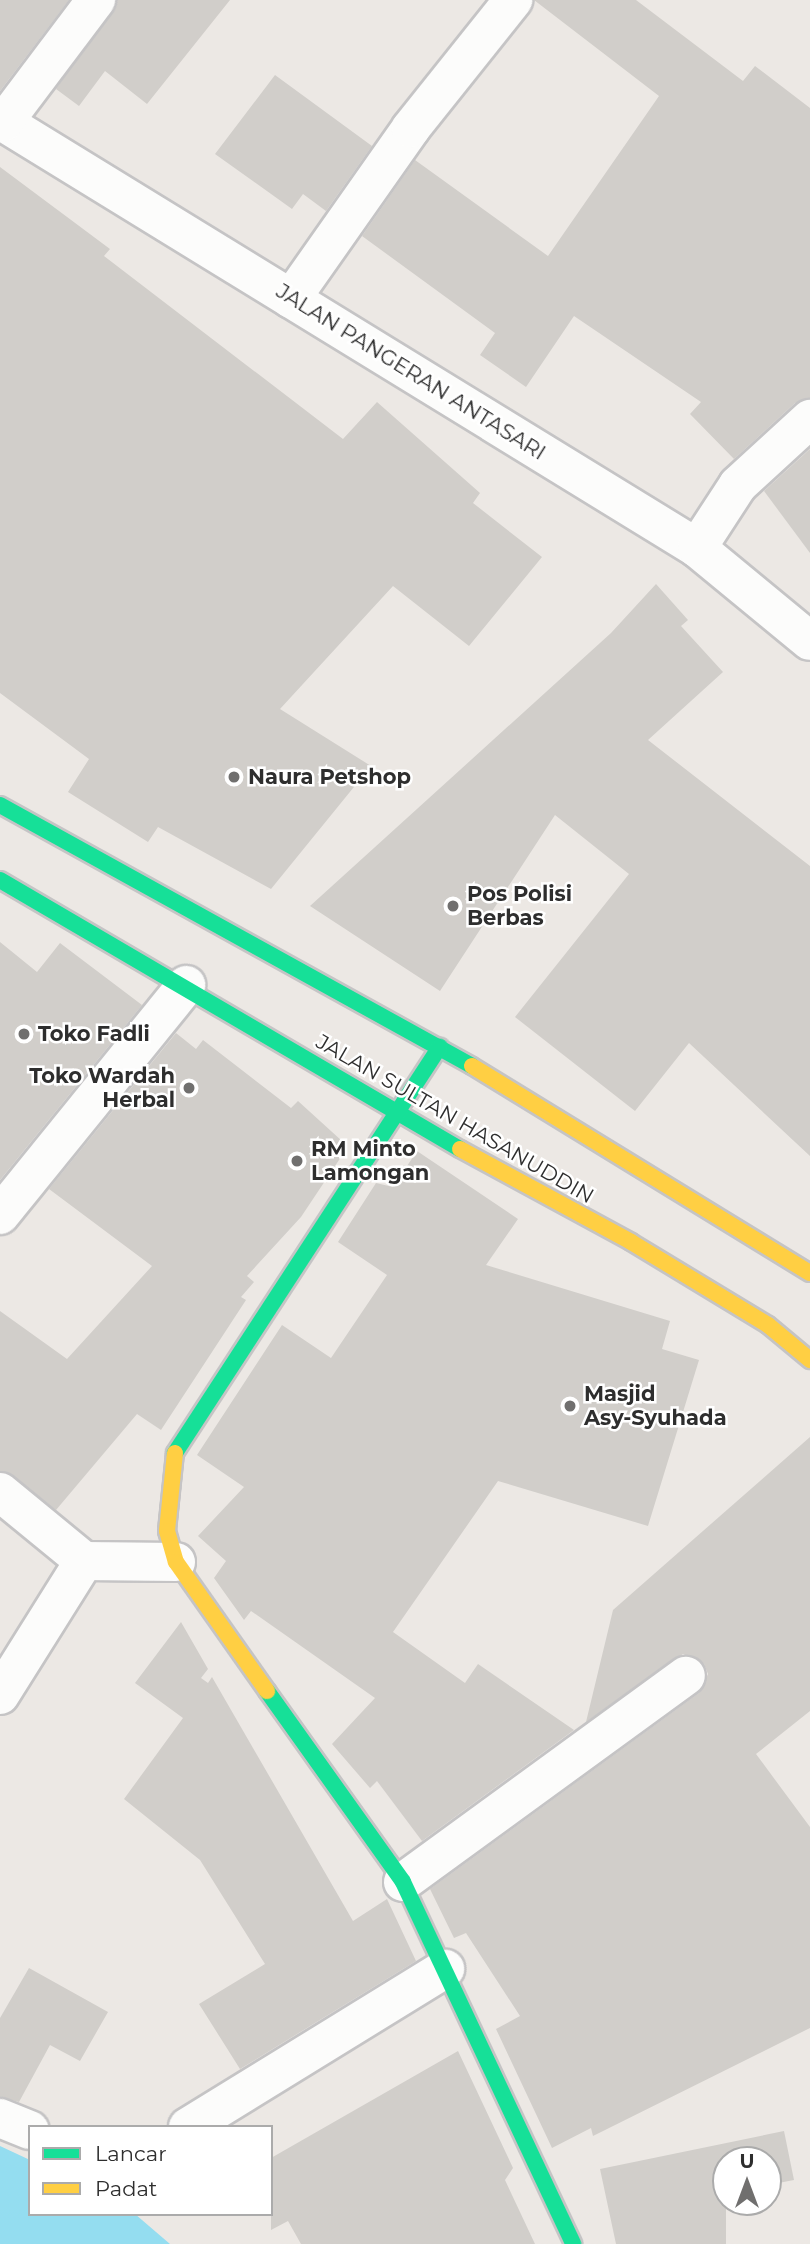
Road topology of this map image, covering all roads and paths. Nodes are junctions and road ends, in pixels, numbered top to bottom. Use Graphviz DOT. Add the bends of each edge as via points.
graph roads {
  1 [pos="96,0"];
  2 [pos="513,0"];
  3 [pos="2,121"];
  4 [pos="291,299"];
  5 [pos="810,419"];
  6 [pos="697,548"];
  7 [pos="810,641"];
  8 [pos="0,805"];
  9 [pos="0,880"];
  10 [pos="186,985"];
  11 [pos="440,1047"];
  12 [pos="396,1115"];
  13 [pos="0,1215"];
  14 [pos="810,1273"];
  15 [pos="810,1360"];
  16 [pos="0,1492"];
  17 [pos="84,1561"];
  18 [pos="176,1562"];
  19 [pos="686,1676"];
  20 [pos="0,1695"];
  21 [pos="403,1882"];
  22 [pos="445,1969"];
  23 [pos="0,2119"];
  24 [pos="191,2125"];
  25 [pos="28,2129"];
  26 [pos="573,2244"];
  1 -- 3 [label="street"];
  2 -- 4 [label="street" via="411,128"];
  3 -- 4 [label="street, JALAN PANGERAN ANTASARI"];
  4 -- 6 [label="street, JALAN PANGERAN ANTASARI"];
  5 -- 6 [label="street" via="738,485"];
  6 -- 7 [label="street, JALAN PANGERAN ANTASARI"];
  8 -- 11 [label="street"];
  9 -- 10 [label="street, JALAN SULTAN HASANUDDIN"];
  10 -- 12 [label="street, JALAN SULTAN HASANUDDIN"];
  10 -- 13 [label="street"];
  11 -- 12 [label="street"];
  11 -- 14 [label="street"];
  12 -- 15 [label="street, JALAN SULTAN HASANUDDIN" via="631,1242 768,1325"];
  12 -- 18 [label="street" via="175,1448 167,1531"];
  16 -- 17 [label="street"];
  17 -- 18 [label="street"];
  17 -- 20 [label="street"];
  18 -- 21 [label="street"];
  19 -- 21 [label="street"];
  21 -- 22 [label="street"];
  22 -- 24 [label="street"];
  22 -- 26 [label="street"];
  23 -- 25 [label="street"];
}
